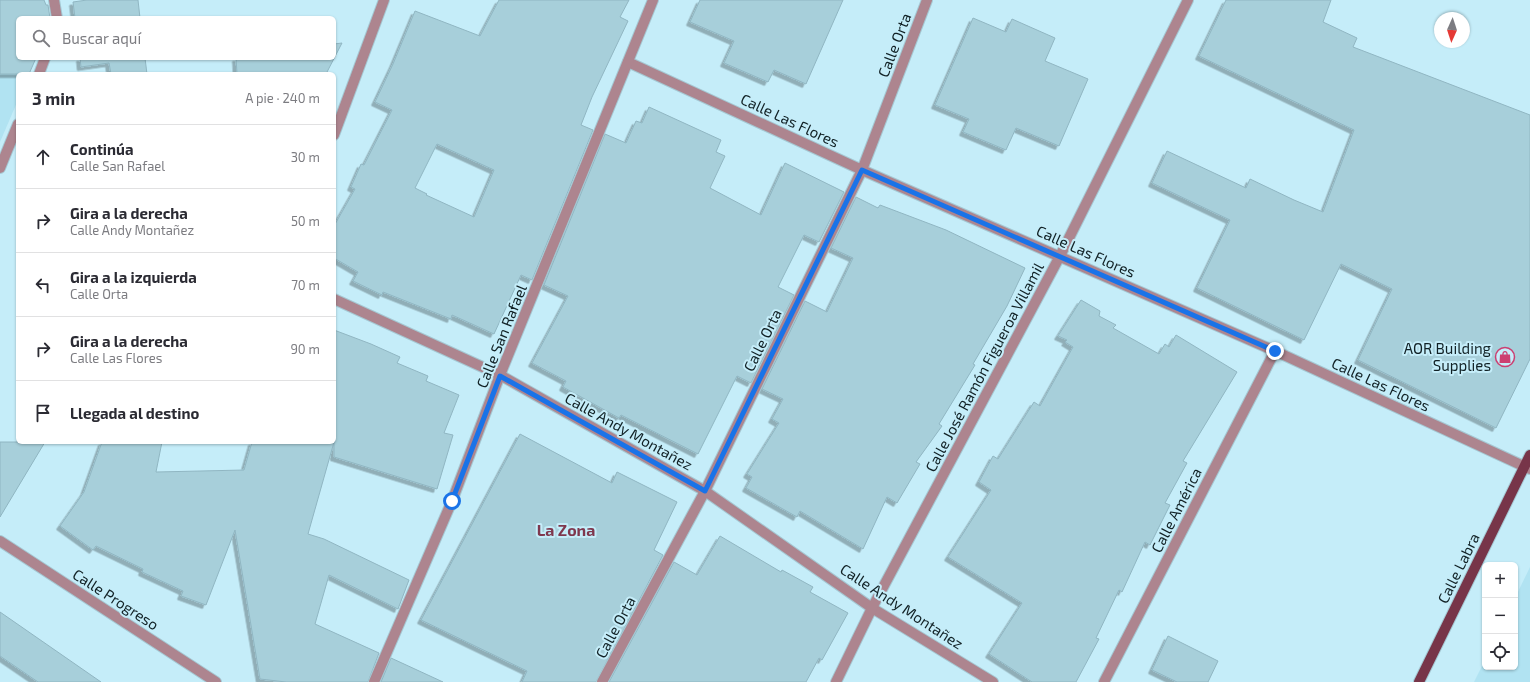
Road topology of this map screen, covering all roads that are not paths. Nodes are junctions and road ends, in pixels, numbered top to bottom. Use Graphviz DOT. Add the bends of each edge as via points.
graph roads {
  1 [pos="54,0"];
  2 [pos="384,0"];
  3 [pos="653,0"];
  4 [pos="927,0"];
  5 [pos="1188,0"];
  6 [pos="57,16"];
  7 [pos="44,60"];
  8 [pos="628,62"];
  9 [pos="40,72"];
  10 [pos="16,129"];
  11 [pos="336,130"];
  12 [pos="0,168"];
  13 [pos="862,170"];
  14 [pos="1060,256"];
  15 [pos="336,300"];
  16 [pos="1275,351"];
  17 [pos="500,376"];
  18 [pos="1530,450"];
  19 [pos="1530,455"];
  20 [pos="1527,468"];
  21 [pos="705,491"];
  22 [pos="0,541"];
  23 [pos="872,608"];
  24 [pos="216,682"];
  25 [pos="374,682"];
  26 [pos="602,682"];
  27 [pos="836,682"];
  28 [pos="993,682"];
  29 [pos="1104,682"];
  30 [pos="1419,682"];
  1 -- 6 [label="street"];
  2 -- 11 [label="street"];
  3 -- 8 [label="street, Calle San Rafael"];
  4 -- 13 [label="street, Calle Orta"];
  5 -- 14 [label="street, Calle José Ramón Figueroa Villamil"];
  7 -- 9 [label="street"];
  8 -- 13 [label="street, Calle Las Flores"];
  8 -- 17 [label="street, Calle San Rafael"];
  10 -- 12 [label="street"];
  13 -- 14 [label="street, Calle Las Flores"];
  13 -- 21 [label="street, Calle Orta"];
  14 -- 16 [label="street, Calle Las Flores"];
  14 -- 23 [label="street, Calle José Ramón Figueroa Villamil"];
  15 -- 17 [label="street, Calle Andy Montañez"];
  16 -- 20 [label="street, Calle Las Flores"];
  16 -- 29 [label="street, Calle América"];
  17 -- 21 [label="street, Calle Andy Montañez"];
  17 -- 25 [label="street, Calle San Rafael" via="452,501"];
  18 -- 20 [label="main road, Calle Labra"];
  19 -- 20 [label="main road, Calle Labra"];
  20 -- 30 [label="main road, Calle Labra"];
  21 -- 23 [label="street, Calle Andy Montañez"];
  21 -- 26 [label="street, Calle Orta"];
  22 -- 24 [label="street, Calle Progreso"];
  23 -- 27 [label="street, Calle José Ramón Figueroa Villamil"];
  23 -- 28 [label="street, Calle Andy Montañez"];
}
